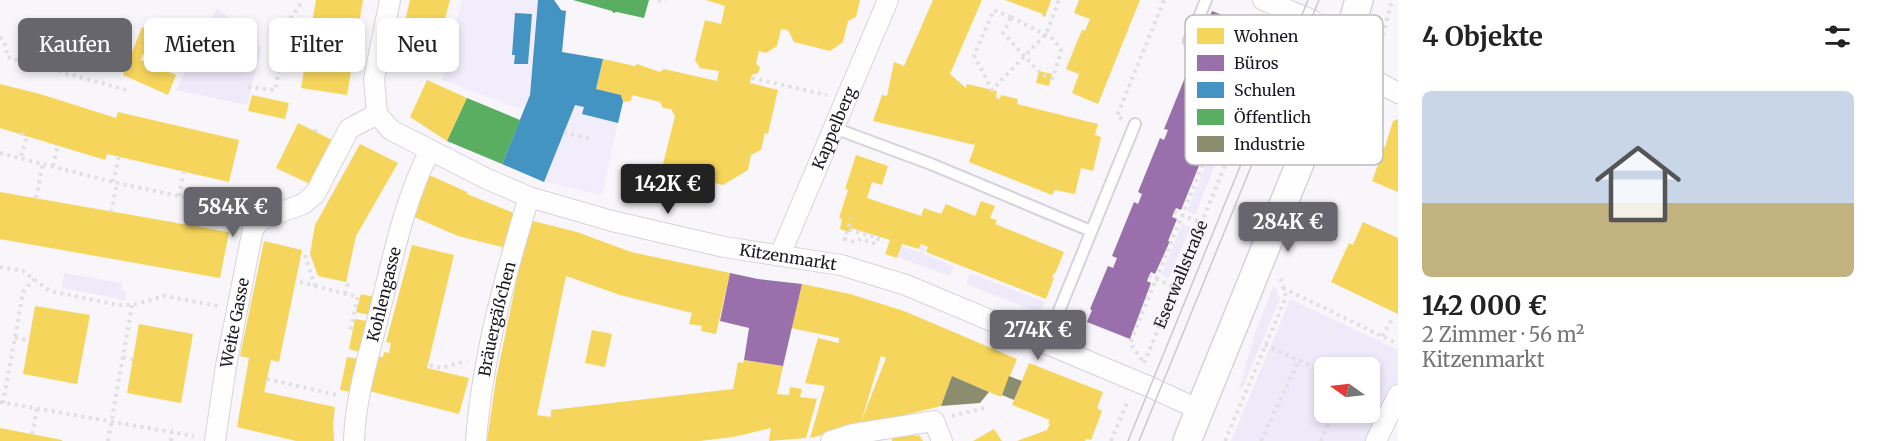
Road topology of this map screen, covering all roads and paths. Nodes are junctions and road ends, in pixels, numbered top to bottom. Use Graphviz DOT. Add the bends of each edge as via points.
graph roads {
  1 [pos="303,0"];
  2 [pos="390,0"];
  3 [pos="658,0"];
  4 [pos="888,0"];
  5 [pos="1059,0"];
  6 [pos="1164,0"];
  7 [pos="1206,0"];
  8 [pos="1263,0"];
  9 [pos="1359,0"];
  10 [pos="1392,0"];
  11 [pos="666,2"];
  12 [pos="1200,15"];
  13 [pos="1300,15"];
  14 [pos="1355,15"];
  15 [pos="1011,17"];
  16 [pos="1046,34"];
  17 [pos="1383,36"];
  18 [pos="0,37"];
  19 [pos="1025,56"];
  20 [pos="752,78"];
  21 [pos="1383,85"];
  22 [pos="248,87"];
  23 [pos="809,90"];
  24 [pos="130,92"];
  25 [pos="1398,93"];
  26 [pos="377,114"];
  27 [pos="1135,124"];
  28 [pos="834,128"];
  29 [pos="564,132"];
  30 [pos="21,134"];
  31 [pos="31,136"];
  32 [pos="26,139"];
  33 [pos="590,139"];
  34 [pos="58,145"];
  35 [pos="430,150"];
  36 [pos="0,153"];
  37 [pos="119,157"];
  38 [pos="21,158"];
  39 [pos="43,163"];
  40 [pos="1203,165"];
  41 [pos="1226,165"];
  42 [pos="1306,165"];
  43 [pos="53,166"];
  44 [pos="184,172"];
  45 [pos="115,183"];
  46 [pos="179,196"];
  47 [pos="529,197"];
  48 [pos="36,198"];
  49 [pos="193,199"];
  50 [pos="111,212"];
  51 [pos="1174,212"];
  52 [pos="272,215"];
  53 [pos="1182,215"];
  54 [pos="851,218"];
  55 [pos="1202,223"];
  56 [pos="188,225"];
  57 [pos="847,228"];
  58 [pos="1091,231"];
  59 [pos="305,255"];
  60 [pos="780,255"];
  61 [pos="0,267"];
  62 [pos="1268,275"];
  63 [pos="1149,276"];
  64 [pos="34,279"];
  65 [pos="1156,279"];
  66 [pos="300,282"];
  67 [pos="348,282"];
  68 [pos="315,286"];
  69 [pos="1175,287"];
  70 [pos="1283,288"];
  71 [pos="345,294"];
  72 [pos="132,305"];
  73 [pos="237,309"];
  74 [pos="1393,318"];
  75 [pos="1382,336"];
  76 [pos="15,338"];
  77 [pos="29,340"];
  78 [pos="349,341"];
  79 [pos="1046,344"];
  80 [pos="1398,344"];
  81 [pos="1265,345"];
  82 [pos="488,356"];
  83 [pos="123,357"];
  84 [pos="133,360"];
  85 [pos="1299,360"];
  86 [pos="1144,363"];
  87 [pos="430,365"];
  88 [pos="1314,367"];
  89 [pos="267,379"];
  90 [pos="339,384"];
  91 [pos="1132,390"];
  92 [pos="1119,395"];
  93 [pos="1398,395"];
  94 [pos="1,403"];
  95 [pos="988,407"];
  96 [pos="37,409"];
  97 [pos="1200,410"];
  98 [pos="934,421"];
  99 [pos="112,422"];
  100 [pos="1329,423"];
  101 [pos="172,432"];
  102 [pos="32,434"];
  103 [pos="214,440"];
  104 [pos="108,441"];
  105 [pos="171,441"];
  106 [pos="354,441"];
  107 [pos="476,441"];
  108 [pos="831,441"];
  109 [pos="942,441"];
  110 [pos="1111,441"];
  111 [pos="1187,441"];
  112 [pos="1225,441"];
  113 [pos="1261,441"];
  114 [pos="1321,441"];
  115 [pos="1376,441"];
  1 -- 22 [label="path" via="279,36 284,47 275,90"];
  2 -- 26 [label="street" via="374,79"];
  3 -- 11 [label="path"];
  4 -- 28 [label="street, Kappelberg"];
  5 -- 16 [label="path"];
  6 -- 27 [label="path" via="1117,116"];
  7 -- 12 [label="lane"];
  8 -- 13 [label="street"];
  9 -- 14 [label="main road"];
  10 -- 17 [label="path"];
  15 -- 16 [label="path"];
  15 -- 19 [label="path" via="1003,33"];
  15 -- 19 [label="path" via="994,10 974,55 992,90"];
  16 -- 19 [label="path"];
  16 -- 19 [label="path" via="1061,51 1053,78 1042,75"];
  18 -- 24 [label="path" via="7,57"];
  20 -- 23 [label="path"];
  21 -- 25 [label="street"];
  26 -- 35 [label="street, Kitzenmarkt" via="392,130"];
  26 -- 52 [label="street, Weite Gasse" via="349,129 315,194 303,204"];
  27 -- 58 [label="lane"];
  28 -- 58 [label="lane"];
  28 -- 60 [label="street, Kappelberg"];
  29 -- 33 [label="path"];
  30 -- 32 [label="path"];
  31 -- 32 [label="path"];
  32 -- 38 [label="path"];
  34 -- 43 [label="path"];
  35 -- 47 [label="street, Kitzenmarkt"];
  35 -- 106 [label="street, Kohlengasse" via="398,239 366,365"];
  36 -- 38 [label="path"];
  37 -- 45 [label="path"];
  38 -- 39 [label="path"];
  39 -- 43 [label="path"];
  39 -- 48 [label="path"];
  40 -- 53 [label="path"];
  41 -- 55 [label="path, Eserwallstraße"];
  42 -- 62 [label="main road"];
  43 -- 45 [label="path"];
  44 -- 46 [label="path"];
  45 -- 46 [label="path"];
  45 -- 50 [label="path"];
  46 -- 49 [label="path"];
  47 -- 60 [label="street, Kitzenmarkt" via="724,247"];
  47 -- 82 [label="street, Bräuergäßchen"];
  49 -- 52 [label="path"];
  49 -- 56 [label="path"];
  51 -- 53 [label="path"];
  52 -- 73 [label="street, Weite Gasse" via="262,219 254,230"];
  53 -- 55 [label="path"];
  53 -- 65 [label="path"];
  54 -- 57 [label="path"];
  55 -- 69 [label="path, Eserwallstraße"];
  57 -- 57 [label="path" via="845,237 876,244 878,238"];
  58 -- 79 [label="lane"];
  59 -- 68 [label="path"];
  60 -- 79 [label="street, Kitzenmarkt" via="841,265 906,285"];
  61 -- 64 [label="path" via="23,271"];
  62 -- 70 [label="path"];
  62 -- 97 [label="main road"];
  63 -- 65 [label="path"];
  64 -- 72 [label="path" via="50,291"];
  64 -- 76 [label="path" via="23,292"];
  65 -- 69 [label="path"];
  65 -- 86 [label="path" via="1130,343"];
  66 -- 68 [label="path"];
  67 -- 71 [label="path"];
  68 -- 71 [label="path"];
  69 -- 86 [label="path, Eserwallstraße"];
  70 -- 75 [label="path"];
  70 -- 81 [label="path" via="1286,297"];
  71 -- 78 [label="path" via="358,297"];
  72 -- 73 [label="path" via="165,296"];
  72 -- 83 [label="path"];
  73 -- 103 [label="street, Weite Gasse"];
  74 -- 75 [label="path"];
  75 -- 80 [label="path"];
  76 -- 77 [label="path"];
  76 -- 94 [label="path"];
  79 -- 91 [label="street, Kitzenmarkt"];
  81 -- 85 [label="path"];
  81 -- 112 [label="path"];
  82 -- 87 [label="path" via="441,368"];
  82 -- 107 [label="street, Bräuergäßchen"];
  83 -- 84 [label="path"];
  83 -- 99 [label="path"];
  85 -- 88 [label="path"];
  85 -- 113 [label="path"];
  86 -- 91 [label="path, Eserwallstraße"];
  89 -- 90 [label="path" via="337,395"];
  91 -- 92 [label="path"];
  91 -- 97 [label="street, Kitzenmarkt"];
  91 -- 110 [label="path, Eserwallstraße"];
  93 -- 115 [label="street"];
  94 -- 96 [label="path"];
  95 -- 98 [label="path"];
  96 -- 99 [label="path"];
  96 -- 102 [label="path"];
  97 -- 111 [label="main road"];
  98 -- 108 [label="street"];
  98 -- 109 [label="street"];
  99 -- 101 [label="path"];
  99 -- 104 [label="path"];
  100 -- 114 [label="path"];
  101 -- 103 [label="path"];
  101 -- 105 [label="path"];
}
